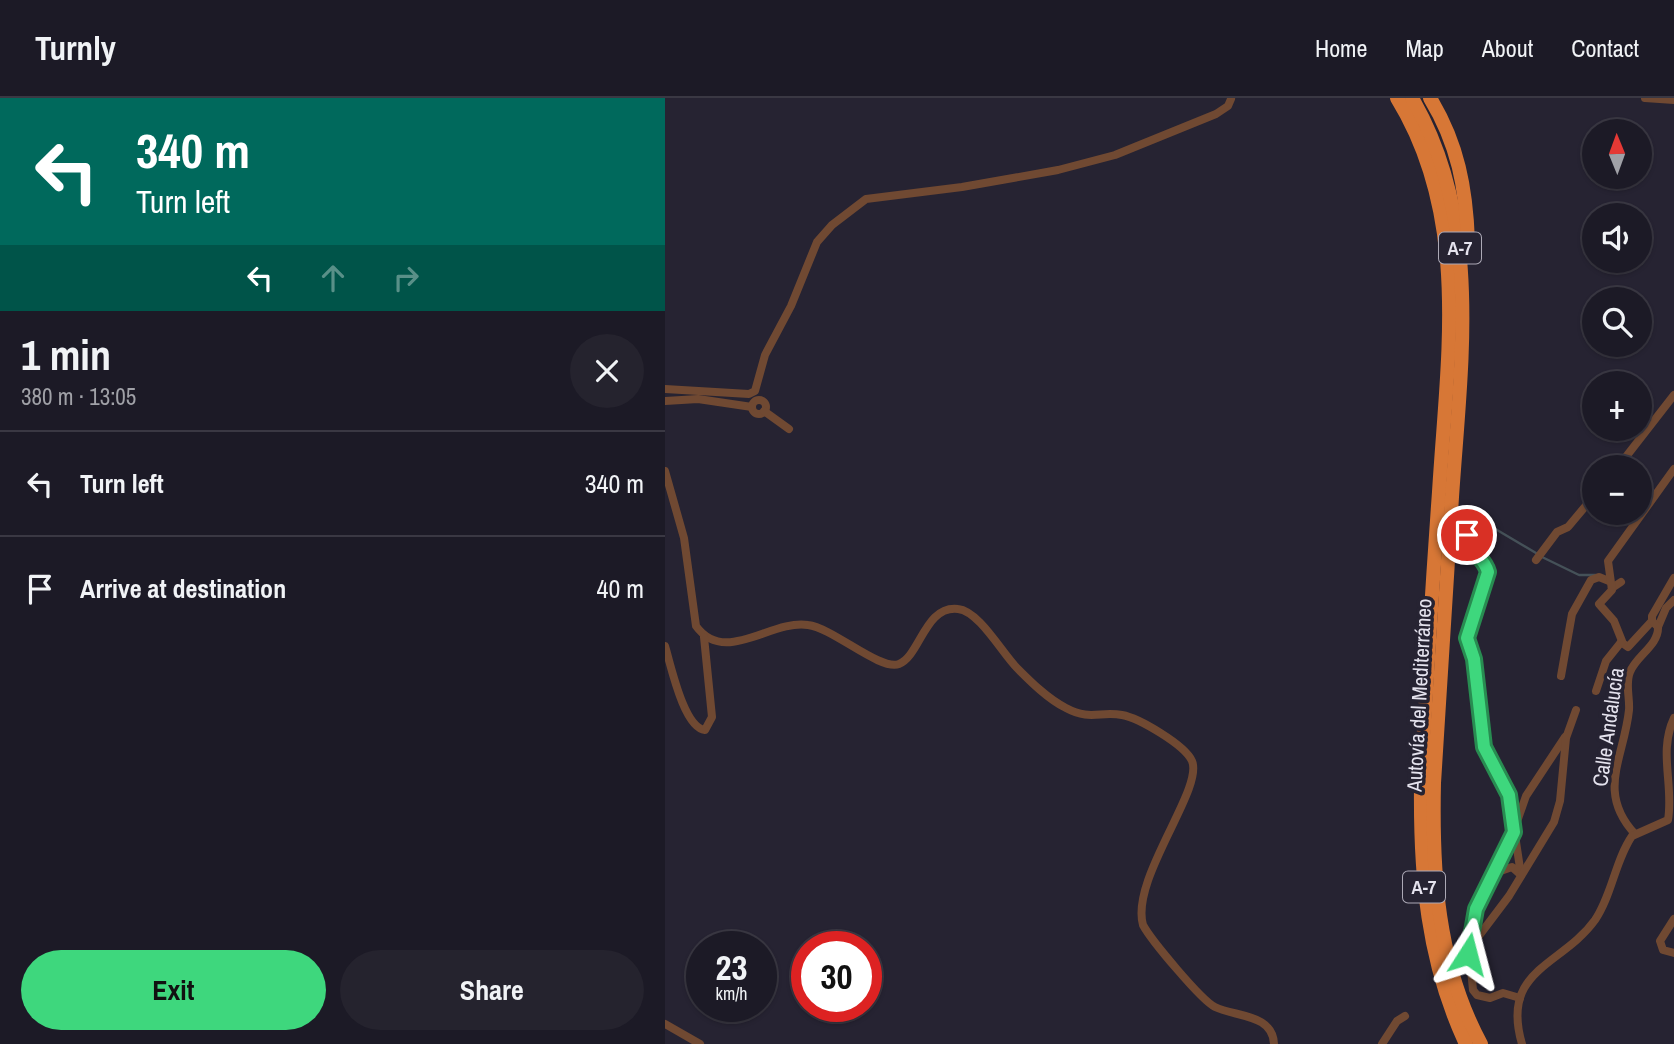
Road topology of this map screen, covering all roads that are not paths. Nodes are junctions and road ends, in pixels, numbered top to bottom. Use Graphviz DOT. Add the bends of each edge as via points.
graph roads {
  1 [pos="1387,98"];
  2 [pos="1397,98"];
  3 [pos="1412,98"];
  4 [pos="1430,98"];
  5 [pos="1645,98"];
  6 [pos="1231,99"];
  7 [pos="1674,100"];
  8 [pos="1446,232"];
  9 [pos="1462,287"];
  10 [pos="758,384"];
  11 [pos="665,389"];
  12 [pos="1674,395"];
  13 [pos="760,400"];
  14 [pos="665,401"];
  15 [pos="752,407"];
  16 [pos="1451,407"];
  17 [pos="764,411"];
  18 [pos="789,429"];
  19 [pos="1627,455"];
  20 [pos="1674,469"];
  21 [pos="665,471"];
  22 [pos="1582,510"];
  23 [pos="1486,530"];
  24 [pos="1537,560"];
  25 [pos="1674,578"];
  26 [pos="1621,582"];
  27 [pos="1611,584"];
  28 [pos="1671,590"];
  29 [pos="1674,600"];
  30 [pos="1655,624"];
  31 [pos="704,637"];
  32 [pos="1621,642"];
  33 [pos="665,646"];
  34 [pos="1561,676"];
  35 [pos="1596,691"];
  36 [pos="1576,710"];
  37 [pos="1674,718"];
  38 [pos="1431,725"];
  39 [pos="1569,732"];
  40 [pos="1514,832"];
  41 [pos="1635,834"];
  42 [pos="1495,873"];
  43 [pos="1521,875"];
  44 [pos="1674,919"];
  45 [pos="1472,942"];
  46 [pos="1674,953"];
  47 [pos="1520,998"];
  48 [pos="1405,1016"];
  49 [pos="665,1024"];
  50 [pos="700,1044"];
  51 [pos="1274,1044"];
  52 [pos="1382,1044"];
  53 [pos="1465,1044"];
  54 [pos="1481,1044"];
  55 [pos="1522,1044"];
  1 -- 8 [label="highway" via="1410,136"];
  2 -- 8 [label="highway, Autovía del Mediterráneo / A-7" via="1424,151"];
  3 -- 9 [label="highway, Autovía del Mediterráneo / A-7" via="1448,181"];
  4 -- 9 [label="highway" via="1448,129 1462,174 1468,252"];
  5 -- 7 [label="street"];
  6 -- 10 [label="street" via="1216,114 1115,155 962,187 866,199 817,242 765,355"];
  8 -- 16 [label="highway, Autovía del Mediterráneo / A-7"];
  9 -- 16 [label="highway, Autovía del Mediterráneo / A-7"];
  10 -- 11 [label="street" via="749,394"];
  10 -- 13 [label="street"];
  12 -- 19 [label="street"];
  13 -- 15 [label="street"];
  13 -- 17 [label="street"];
  14 -- 15 [label="street" via="698,399"];
  15 -- 17 [label="street" via="756,413"];
  16 -- 38 [label="highway, Autovía del Mediterráneo / A-7"];
  17 -- 18 [label="street"];
  20 -- 27 [label="street" via="1608,561"];
  21 -- 31 [label="street" via="684,538 696,626"];
  22 -- 24 [label="street" via="1557,532"];
  23 -- 40 [label="street" via="1471,530 1467,535 1469,547 1488,572 1467,638 1474,659 1484,747 1509,795"];
  25 -- 28 [label="street, Calle Andalucía"];
  26 -- 27 [label="street"];
  27 -- 32 [label="street" via="1599,604 1614,621"];
  27 -- 34 [label="street" via="1599,577 1591,580 1575,607"];
  28 -- 30 [label="street, Calle Andalucía"];
  29 -- 30 [label="street, Calle Andalucía"];
  30 -- 32 [label="street, Calle Andalucía" via="1628,647"];
  30 -- 41 [label="street, Calle Andalucía" via="1656,639 1636,660 1627,682 1629,709 1614,784 1618,813"];
  31 -- 33 [label="street" via="712,717 705,730 689,720"];
  31 -- 51 [label="street" via="740,642 807,624 885,664 897,665 943,611 960,609 974,617 1016,667 1064,708 1083,715 1135,719 1186,752 1193,766 1192,784 1160,844 1142,921 1212,1006 1265,1024"];
  32 -- 35 [label="street" via="1606,661"];
  36 -- 39 [label="street"];
  37 -- 41 [label="street" via="1665,750 1671,795 1668,820"];
  38 -- 53 [label="highway, Autovía del Mediterráneo / A-7" via="1420,820 1426,911 1442,987"];
  38 -- 54 [label="highway, Autovía del Mediterráneo / A-7" via="1440,914 1455,983"];
  39 -- 40 [label="street" via="1526,796"];
  39 -- 43 [label="street" via="1554,822"];
  40 -- 42 [label="street"];
  40 -- 43 [label="street"];
  41 -- 47 [label="street" via="1626,844 1595,919 1532,975"];
  42 -- 43 [label="street" via="1512,867"];
  42 -- 45 [label="street" via="1476,909"];
  43 -- 45 [label="street"];
  44 -- 46 [label="street" via="1660,940 1663,950"];
  45 -- 47 [label="street" via="1468,960 1475,993 1485,998 1503,993"];
  47 -- 55 [label="street"];
  48 -- 52 [label="street"];
  49 -- 50 [label="street"];
}
